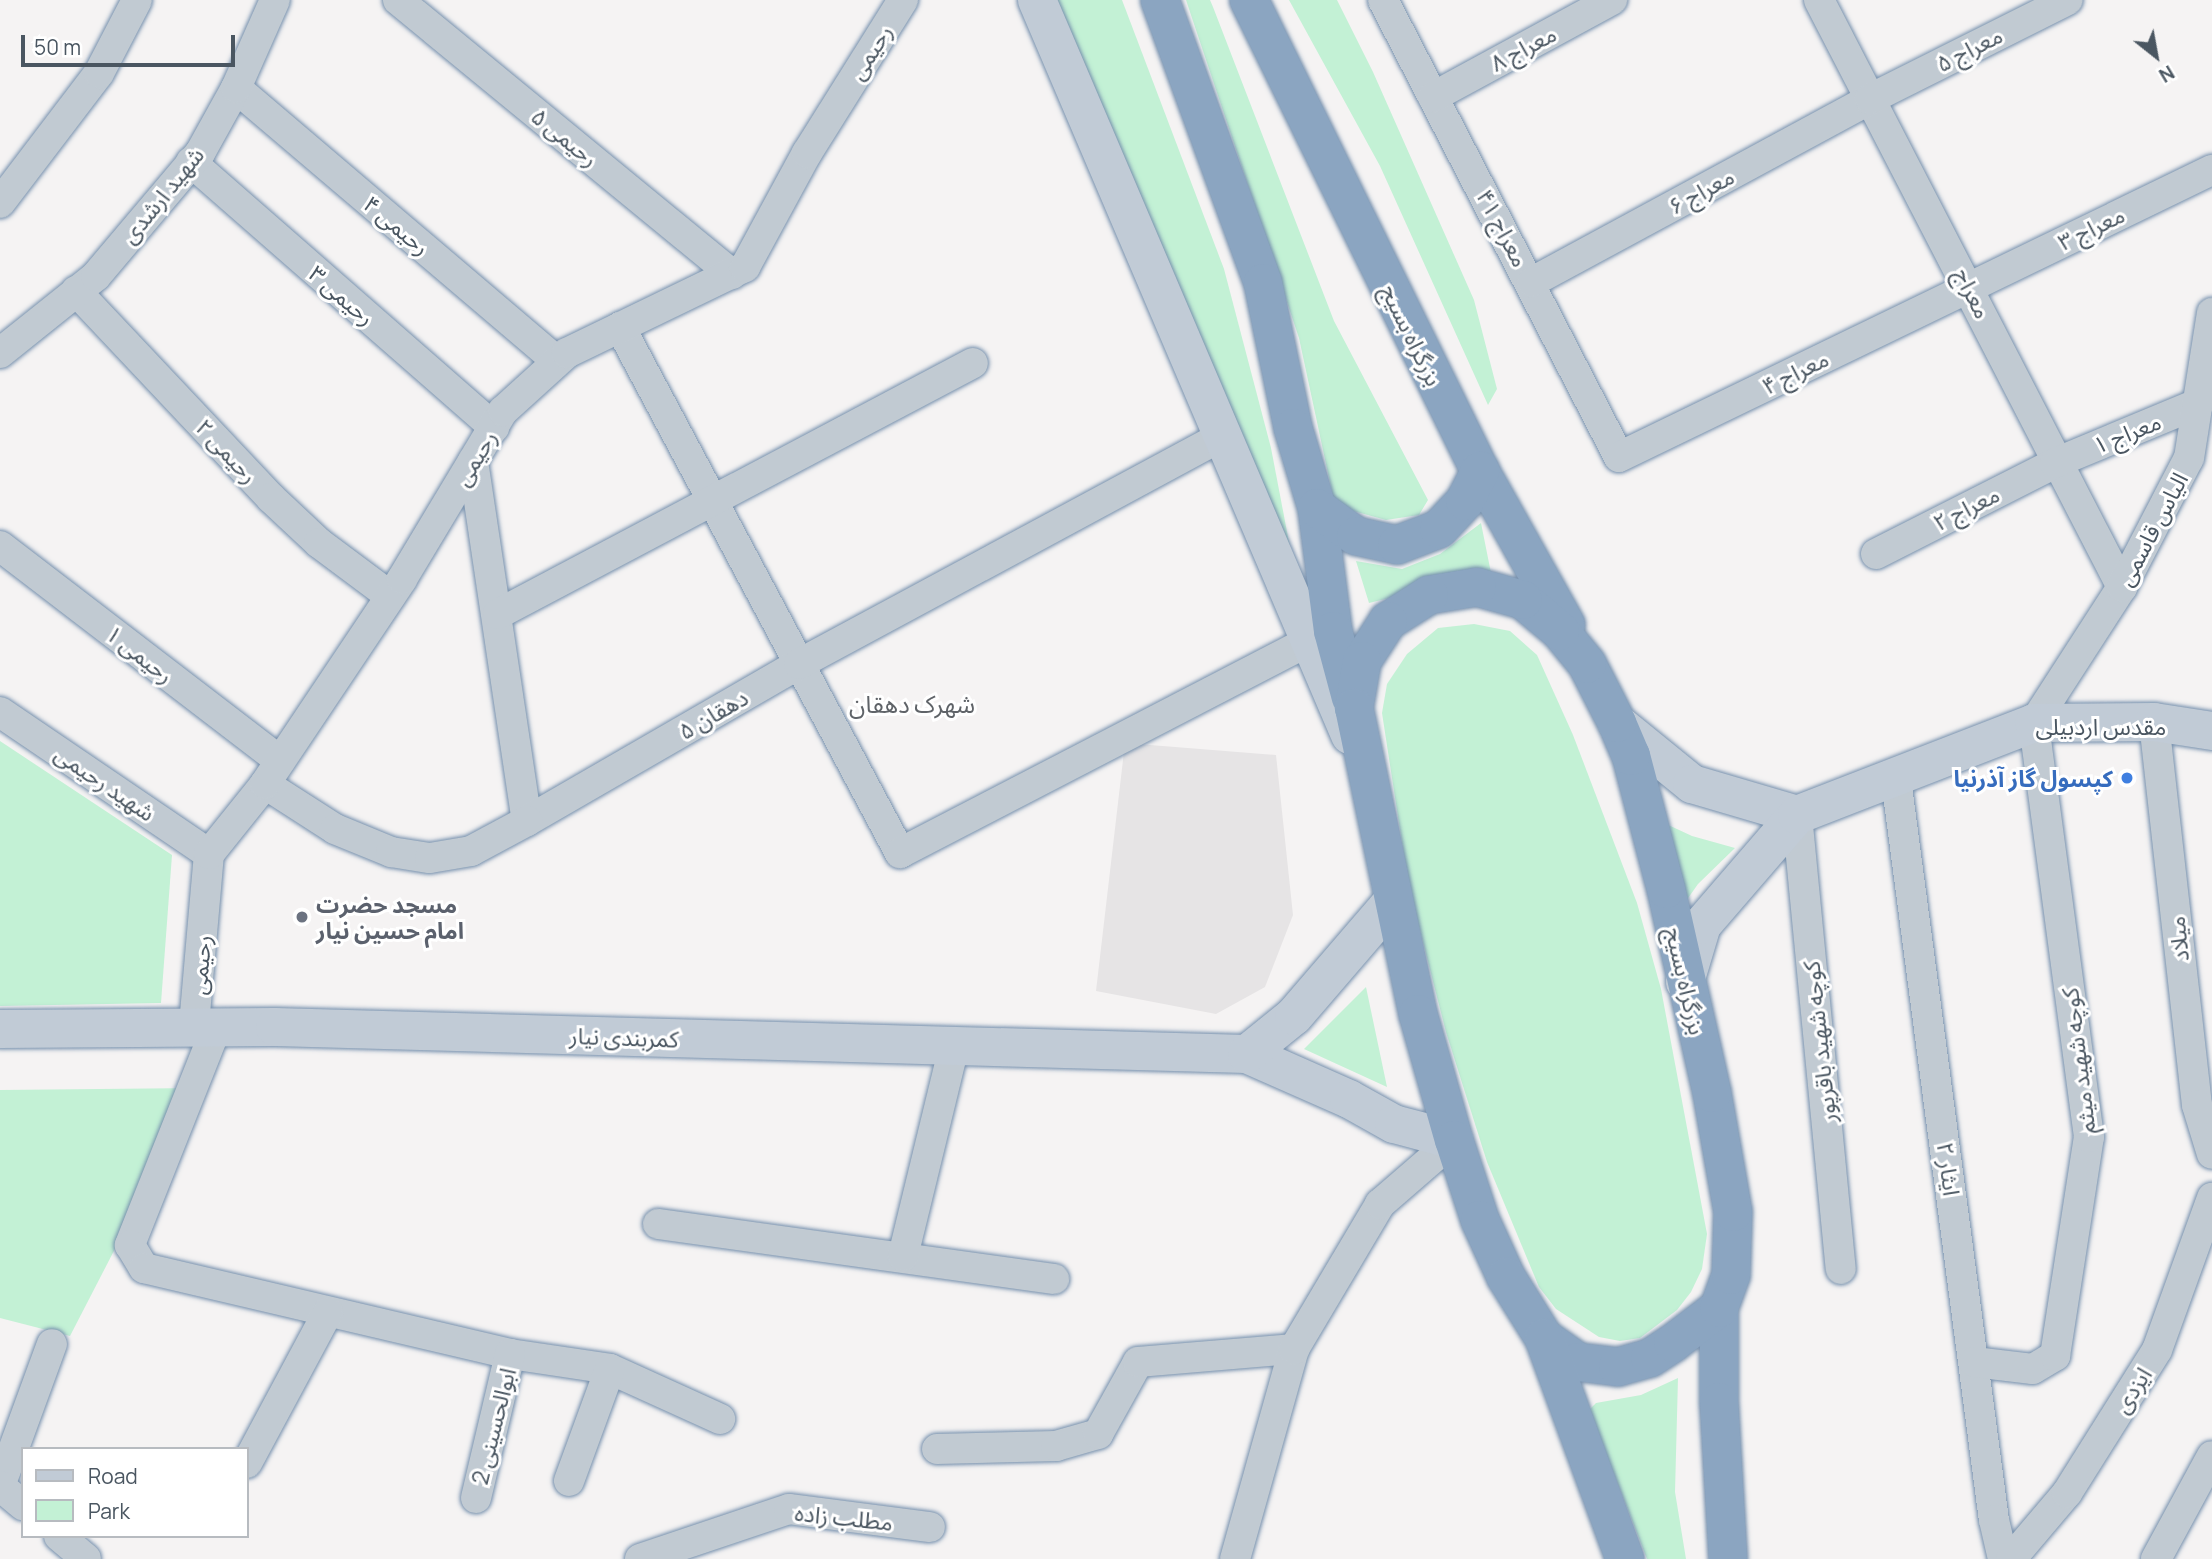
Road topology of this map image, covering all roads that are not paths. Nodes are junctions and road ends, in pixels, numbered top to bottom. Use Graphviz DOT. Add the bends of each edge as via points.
graph roads {
  1 [pos="137,0"];
  2 [pos="275,0"];
  3 [pos="398,0"];
  4 [pos="1037,0"];
  5 [pos="1160,0"];
  6 [pos="1249,0"];
  7 [pos="1382,0"];
  8 [pos="1612,0"];
  9 [pos="1819,0"];
  10 [pos="2068,0"];
  11 [pos="898,2"];
  12 [pos="236,88"];
  13 [pos="1433,97"];
  14 [pos="1870,99"];
  15 [pos="191,162"];
  16 [pos="2212,170"];
  17 [pos="0,203"];
  18 [pos="732,274"];
  19 [pos="1532,282"];
  20 [pos="1970,286"];
  21 [pos="76,291"];
  22 [pos="2212,313"];
  23 [pos="620,327"];
  24 [pos="0,353"];
  25 [pos="557,361"];
  26 [pos="973,363"];
  27 [pos="2200,403"];
  28 [pos="494,427"];
  29 [pos="1221,437"];
  30 [pos="1619,457"];
  31 [pos="2200,459"];
  32 [pos="473,461"];
  33 [pos="2055,463"];
  34 [pos="1480,471"];
  35 [pos="713,501"];
  36 [pos="1317,508"];
  37 [pos="0,546"];
  38 [pos="1876,554"];
  39 [pos="2122,587"];
  40 [pos="390,596"];
  41 [pos="498,614"];
  42 [pos="1307,642"];
  43 [pos="799,664"];
  44 [pos="1587,664"];
  45 [pos="1354,708"];
  46 [pos="0,712"];
  47 [pos="2154,722"];
  48 [pos="1617,723"];
  49 [pos="2034,723"];
  50 [pos="2212,731"];
  51 [pos="1364,765"];
  52 [pos="272,773"];
  53 [pos="1896,779"];
  54 [pos="1797,815"];
  55 [pos="527,821"];
  56 [pos="209,854"];
  57 [pos="1393,901"];
  58 [pos="1685,982"];
  59 [pos="206,1026"];
  60 [pos="0,1029"];
  61 [pos="954,1047"];
  62 [pos="1247,1054"];
  63 [pos="1454,1140"];
  64 [pos="2212,1154"];
  65 [pos="2212,1198"];
  66 [pos="658,1224"];
  67 [pos="903,1256"];
  68 [pos="1841,1269"];
  69 [pos="1054,1279"];
  70 [pos="1719,1308"];
  71 [pos="328,1312"];
  72 [pos="1544,1338"];
  73 [pos="52,1344"];
  74 [pos="1294,1349"];
  75 [pos="510,1354"];
  76 [pos="1974,1362"];
  77 [pos="610,1369"];
  78 [pos="720,1419"];
  79 [pos="937,1448"];
  80 [pos="2212,1456"];
  81 [pos="248,1461"];
  82 [pos="569,1481"];
  83 [pos="0,1486"];
  84 [pos="476,1498"];
  85 [pos="21,1503"];
  86 [pos="930,1527"];
  87 [pos="62,1538"];
  88 [pos="86,1559"];
  89 [pos="640,1559"];
  90 [pos="1235,1559"];
  91 [pos="1625,1559"];
  92 [pos="1728,1559"];
  93 [pos="2003,1559"];
  94 [pos="2011,1559"];
  95 [pos="2156,1559"];
  1 -- 17 [label="street" via="99,73"];
  2 -- 12 [label="street, شهید ارشدی"];
  3 -- 18 [label="street, رحیمی ۵"];
  4 -- 29 [label="main road"];
  5 -- 36 [label="highway, بزرگراه بسیج" via="1262,283 1293,428"];
  6 -- 34 [label="highway, بزرگراه بسیج"];
  7 -- 13 [label="street, معراج ۴۱"];
  8 -- 13 [label="street, معراج ۸"];
  9 -- 14 [label="street, معراج"];
  10 -- 14 [label="street, معراج ۵"];
  11 -- 18 [label="street, رحیمی" via="745,267"];
  12 -- 15 [label="street, شهید ارشدی"];
  12 -- 25 [label="street, رحیمی ۴"];
  13 -- 19 [label="street, معراج ۴۱"];
  14 -- 19 [label="street, معراج ۶"];
  14 -- 20 [label="street, معراج"];
  15 -- 21 [label="street, شهید ارشدی" via="96,276"];
  15 -- 28 [label="street, رحیمی ۳"];
  16 -- 20 [label="street, معراج ۳"];
  18 -- 23 [label="street, رحیمی"];
  19 -- 30 [label="street, معراج ۴۱"];
  20 -- 30 [label="street, معراج ۴"];
  20 -- 33 [label="street, معراج"];
  21 -- 24 [label="street, شهید ارشدی"];
  21 -- 40 [label="street, رحیمی ۲" via="271,498 319,543"];
  22 -- 27 [label="street, الیاس قاسمی"];
  23 -- 25 [label="street, رحیمی"];
  23 -- 35 [label="street"];
  25 -- 28 [label="street, رحیمی" via="503,411"];
  26 -- 35 [label="street"];
  27 -- 31 [label="street, الیاس قاسمی"];
  27 -- 33 [label="street, معراج ۱"];
  28 -- 32 [label="street, رحیمی"];
  29 -- 42 [label="main road"];
  29 -- 43 [label="street, دهقان ۵"];
  31 -- 39 [label="street, الیاس قاسمی"];
  32 -- 40 [label="street, رحیمی"];
  32 -- 41 [label="street"];
  33 -- 38 [label="street, معراج ۲"];
  33 -- 39 [label="street, معراج"];
  34 -- 36 [label="highway" via="1465,501 1439,529 1397,545 1356,536"];
  34 -- 44 [label="highway, بزرگراه بسیج"];
  35 -- 41 [label="street"];
  35 -- 43 [label="street"];
  36 -- 45 [label="highway, بزرگراه بسیج" via="1333,631"];
  37 -- 52 [label="street, رحیمی ۱"];
  39 -- 49 [label="street, الیاس قاسمی"];
  40 -- 52 [label="street, رحیمی"];
  41 -- 55 [label="street"];
  42 -- 43 [label="street" via="900,852"];
  42 -- 51 [label="main road"];
  43 -- 55 [label="street, دهقان ۵"];
  44 -- 45 [label="highway, بزرگراه بسیج" via="1560,631 1523,600 1477,587 1429,595 1388,621 1362,660"];
  44 -- 48 [label="highway, بزرگراه بسیج"];
  45 -- 51 [label="highway, بزرگراه بسیج"];
  46 -- 56 [label="street, شهید رحیمی"];
  47 -- 49 [label="main road, مقدس اردبیلی"];
  47 -- 50 [label="main road, مقدس اردبیلی"];
  47 -- 64 [label="street, میلاد" via="2197,1105"];
  48 -- 54 [label="main road" via="1692,784"];
  48 -- 58 [label="highway, بزرگراه بسیج" via="1646,813"];
  49 -- 53 [label="main road, مقدس اردبیلی"];
  49 -- 76 [label="street, کوچه شهید میثم" via="2089,1137 2055,1356 2033,1369"];
  51 -- 57 [label="highway, بزرگراه بسیج"];
  52 -- 55 [label="street, رحیمی ۱" via="335,829 391,852 430,858 471,851"];
  52 -- 56 [label="street, رحیمی"];
  53 -- 54 [label="main road, مقدس اردبیلی"];
  53 -- 76 [label="street, ایثار ۲"];
  54 -- 58 [label="main road" via="1702,925"];
  54 -- 68 [label="street, کوچه شهید باقرپور"];
  56 -- 59 [label="street, رحیمی"];
  57 -- 62 [label="main road" via="1294,1016"];
  57 -- 63 [label="highway, بزرگراه بسیج" via="1418,1014"];
  58 -- 70 [label="highway, بزرگراه بسیج" via="1712,1093 1733,1212 1731,1275"];
  59 -- 60 [label="main road, کمربندی نیار"];
  59 -- 61 [label="main road, کمربندی نیار"];
  59 -- 71 [label="street, رحیمی" via="130,1245 144,1269"];
  61 -- 62 [label="main road, کمربندی نیار"];
  61 -- 67 [label="street"];
  62 -- 63 [label="main road" via="1394,1124"];
  63 -- 72 [label="highway, بزرگراه بسیج" via="1480,1220 1506,1277"];
  63 -- 74 [label="street" via="1380,1204"];
  65 -- 94 [label="street, ایزدی" via="2157,1350 2067,1493"];
  66 -- 67 [label="street"];
  67 -- 69 [label="street"];
  70 -- 72 [label="highway, بزرگراه بسیج" via="1650,1358 1618,1367 1578,1362"];
  70 -- 92 [label="highway, بزرگراه بسیج" via="1718,1402"];
  71 -- 75 [label="street"];
  71 -- 81 [label="street"];
  72 -- 91 [label="highway, بزرگراه بسیج"];
  73 -- 83 [label="street"];
  74 -- 79 [label="street" via="1138,1362 1098,1434 1056,1446"];
  74 -- 90 [label="street"];
  75 -- 77 [label="street"];
  75 -- 84 [label="street, ابوالحسینی 2"];
  76 -- 93 [label="street, ایثار ۲"];
  77 -- 78 [label="street"];
  77 -- 82 [label="street"];
  80 -- 95 [label="street"];
  83 -- 85 [label="street"];
  86 -- 89 [label="street, مطلب زاده" via="789,1509"];
  87 -- 88 [label="street"];
}
